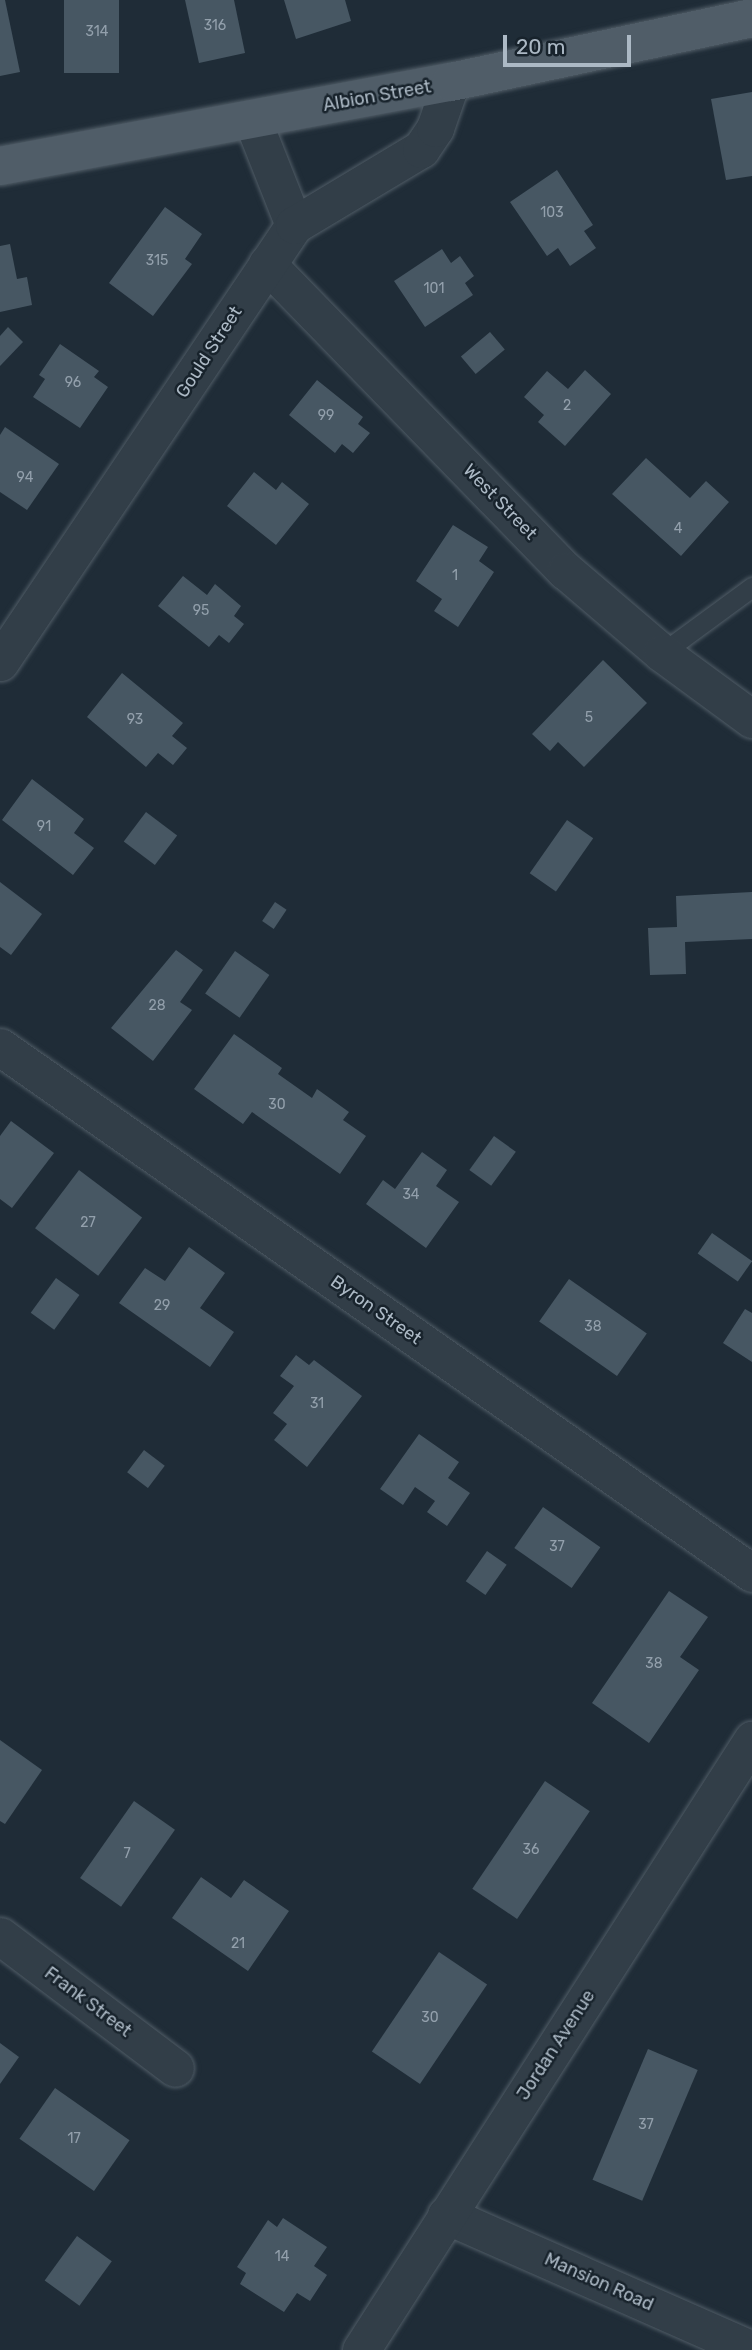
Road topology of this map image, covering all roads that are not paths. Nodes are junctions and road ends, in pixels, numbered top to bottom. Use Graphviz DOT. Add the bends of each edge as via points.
graph roads {
  1 [pos="752,18"];
  2 [pos="451,82"];
  3 [pos="252,119"];
  4 [pos="0,166"];
  5 [pos="294,225"];
  6 [pos="267,264"];
  7 [pos="752,587"];
  8 [pos="662,653"];
  9 [pos="0,662"];
  10 [pos="752,719"];
  11 [pos="0,1047"];
  12 [pos="752,1573"];
  13 [pos="752,1740"];
  14 [pos="0,1936"];
  15 [pos="175,2068"];
  16 [pos="446,2215"];
  17 [pos="361,2350"];
  18 [pos="752,2350"];
  1 -- 2 [label="main road, Albion Street"];
  2 -- 3 [label="main road, Albion Street"];
  2 -- 5 [label="street, Gould Street" via="435,128 421,149"];
  3 -- 4 [label="main road, Albion Street"];
  3 -- 5 [label="street"];
  5 -- 6 [label="street, Gould Street"];
  6 -- 8 [label="street, West Street" via="566,571"];
  6 -- 9 [label="street, Gould Street"];
  7 -- 8 [label="lane"];
  8 -- 10 [label="street, West Street"];
  11 -- 12 [label="street, Byron Street"];
  13 -- 16 [label="street, Jordan Avenue"];
  14 -- 15 [label="street, Frank Street"];
  16 -- 17 [label="street, Jordan Avenue"];
  16 -- 18 [label="street, Mansion Road"];
}
